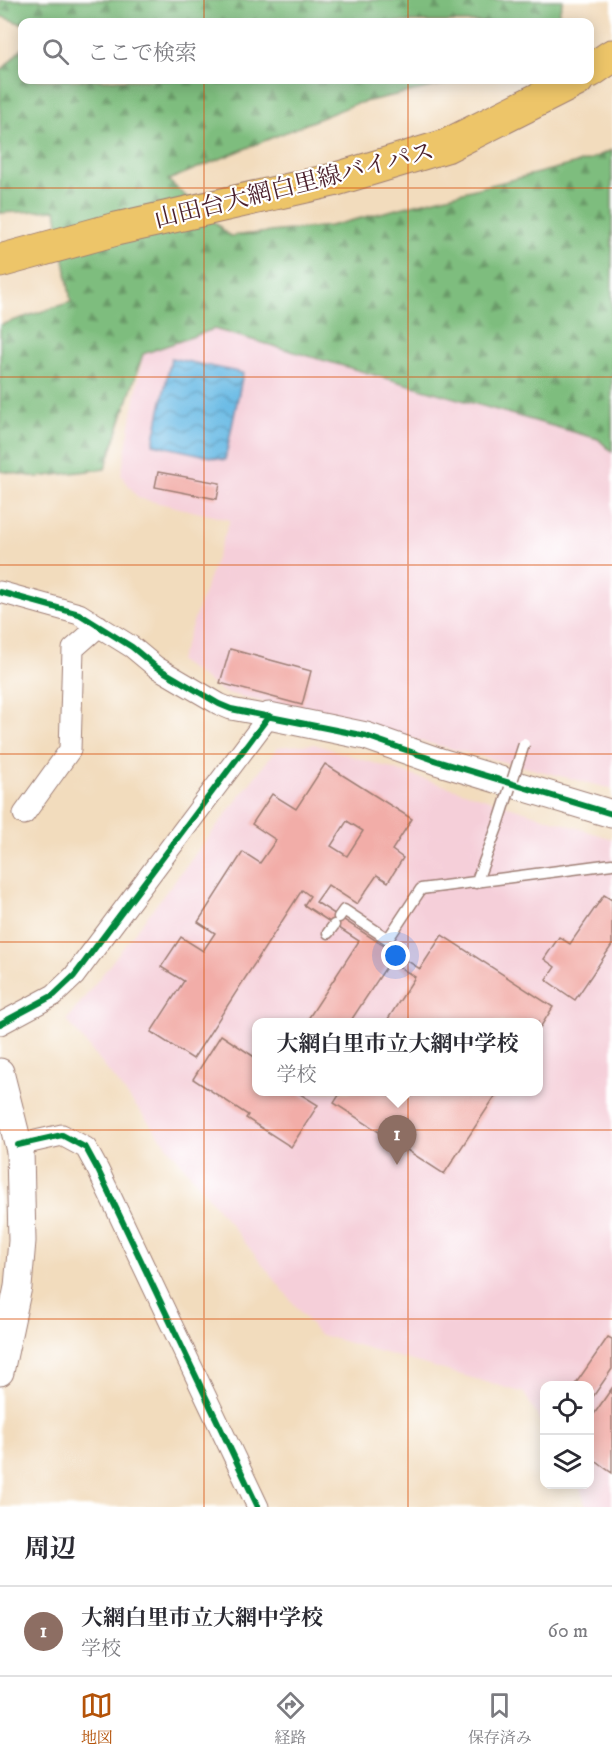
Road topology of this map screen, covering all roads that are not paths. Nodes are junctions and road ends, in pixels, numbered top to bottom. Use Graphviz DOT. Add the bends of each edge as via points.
graph roads {
  1 [pos="612,56"];
  2 [pos="594,68"];
  3 [pos="569,84"];
  4 [pos="0,261"];
  5 [pos="0,592"];
  6 [pos="99,626"];
  7 [pos="269,716"];
  8 [pos="524,744"];
  9 [pos="24,814"];
  10 [pos="612,814"];
  11 [pos="612,864"];
  12 [pos="476,883"];
  13 [pos="334,925"];
  14 [pos="0,1024"];
  15 [pos="0,1072"];
  16 [pos="18,1145"];
  17 [pos="0,1372"];
  18 [pos="258,1507"];
  1 -- 2 [label="main road"];
  3 -- 4 [label="main road, 山田台大網白里線バイパス" via="446,146 333,180"];
  5 -- 6 [label="street" via="79,614"];
  6 -- 7 [label="street" via="156,667 219,704"];
  6 -- 9 [label="street" via="72,649 70,750"];
  7 -- 10 [label="street" via="366,736"];
  7 -- 14 [label="street" via="74,976 54,995"];
  8 -- 12 [label="lane, bridge"];
  11 -- 12 [label="lane"];
  12 -- 13 [label="lane" via="421,889 388,939 344,910"];
  15 -- 16 [label="street"];
  16 -- 17 [label="street" via="22,1232 18,1287"];
  16 -- 18 [label="street" via="62,1135 86,1148"];
}
